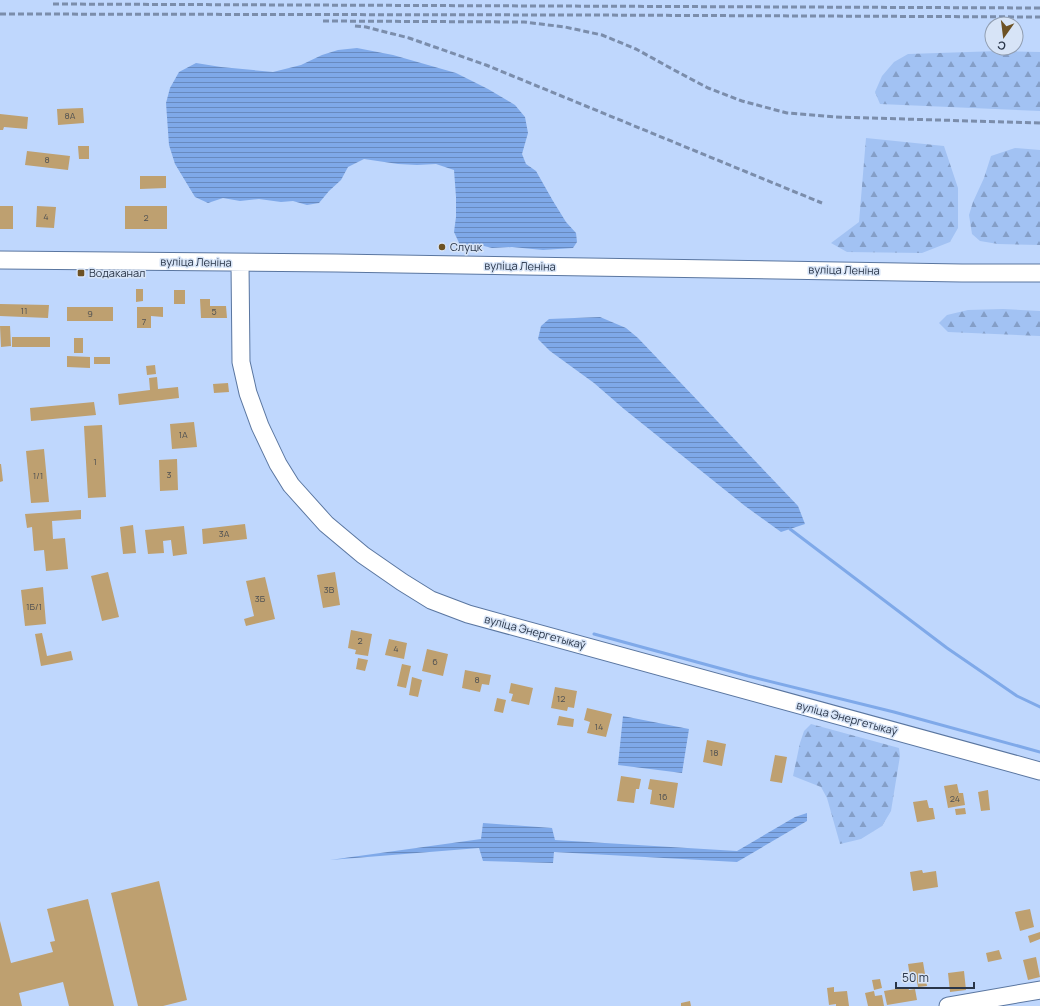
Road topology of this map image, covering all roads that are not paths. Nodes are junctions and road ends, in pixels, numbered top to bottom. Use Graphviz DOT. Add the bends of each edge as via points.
graph roads {
  1 [pos="0,260"];
  2 [pos="240,263"];
  3 [pos="1040,273"];
  4 [pos="1040,771"];
  5 [pos="1040,990"];
  6 [pos="948,1006"];
  1 -- 2 [label="street, вуліца Леніна"];
  2 -- 3 [label="street, вуліца Леніна"];
  2 -- 4 [label="street, вуліца Энергетыкаў" via="241,362 248,394 278,464 291,485 326,524 363,555 402,582 431,600 468,614"];
  5 -- 6 [label="street"];
}
